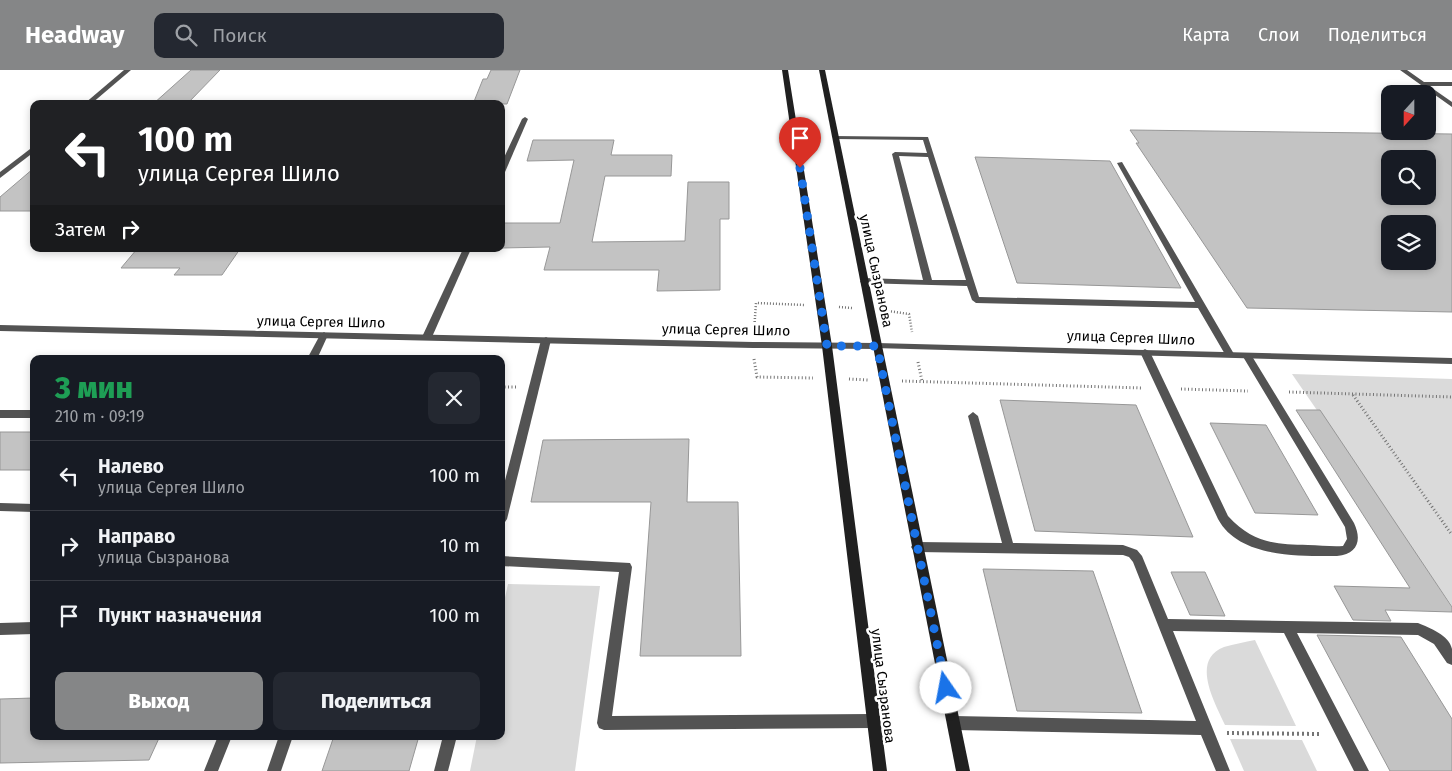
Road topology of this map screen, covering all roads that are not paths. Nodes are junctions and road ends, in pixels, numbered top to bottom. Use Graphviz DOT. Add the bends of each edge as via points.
graph roads {
  1 [pos="128,70"];
  2 [pos="785,70"];
  3 [pos="822,70"];
  4 [pos="1403,70"];
  5 [pos="1423,84"];
  6 [pos="1452,84"];
  7 [pos="92,100"];
  8 [pos="1452,105"];
  9 [pos="525,119"];
  10 [pos="835,137"];
  11 [pos="30,151"];
  12 [pos="931,155"];
  13 [pos="505,163"];
  14 [pos="1120,163"];
  15 [pos="0,176"];
  16 [pos="466,252"];
  17 [pos="864,281"];
  18 [pos="928,282"];
  19 [pos="970,283"];
  20 [pos="1201,305"];
  21 [pos="0,328"];
  22 [pos="324,335"];
  23 [pos="427,337"];
  24 [pos="546,340"];
  25 [pos="827,346"];
  26 [pos="877,346"];
  27 [pos="1145,352"];
  28 [pos="1229,354"];
  29 [pos="314,355"];
  30 [pos="1247,355"];
  31 [pos="1452,361"];
  32 [pos="0,414"];
  33 [pos="30,414"];
  34 [pos="973,416"];
  35 [pos="505,503"];
  36 [pos="0,507"];
  37 [pos="30,508"];
  38 [pos="917,547"];
  39 [pos="1008,548"];
  40 [pos="505,561"];
  41 [pos="1164,625"];
  42 [pos="1288,627"];
  43 [pos="30,628"];
  44 [pos="0,629"];
  45 [pos="1452,659"];
  46 [pos="873,721"];
  47 [pos="954,723"];
  48 [pos="1206,730"];
  49 [pos="223,740"];
  50 [pos="285,740"];
  51 [pos="449,740"];
  52 [pos="211,771"];
  53 [pos="274,771"];
  54 [pos="442,771"];
  55 [pos="880,771"];
  56 [pos="963,771"];
  57 [pos="1222,771"];
  58 [pos="1362,771"];
  1 -- 7 [label="street"];
  2 -- 25 [label="main road, улица Сызранова"];
  3 -- 10 [label="main road, улица Сызранова"];
  4 -- 5 [label="street"];
  5 -- 6 [label="street"];
  5 -- 8 [label="street"];
  9 -- 13 [label="street"];
  10 -- 12 [label="street" via="926,138"];
  10 -- 17 [label="main road, улица Сызранова"];
  11 -- 15 [label="street"];
  12 -- 18 [label="street" via="895,154"];
  12 -- 19 [label="street"];
  14 -- 20 [label="street"];
  16 -- 23 [label="street"];
  17 -- 18 [label="street"];
  17 -- 26 [label="main road, улица Сызранова"];
  18 -- 19 [label="street"];
  19 -- 20 [label="street" via="976,300"];
  20 -- 28 [label="street"];
  21 -- 22 [label="street, улица Сергея Шило"];
  22 -- 23 [label="street, улица Сергея Шило"];
  22 -- 29 [label="street"];
  23 -- 24 [label="street, улица Сергея Шило"];
  24 -- 25 [label="street, улица Сергея Шило"];
  24 -- 35 [label="street"];
  25 -- 26 [label="street, улица Сергея Шило"];
  25 -- 46 [label="main road, улица Сызранова"];
  26 -- 27 [label="street, улица Сергея Шило"];
  26 -- 38 [label="main road, улица Сызранова"];
  27 -- 28 [label="street, улица Сергея Шило"];
  27 -- 30 [label="street" via="1230,527 1251,542 1274,549 1346,550 1353,541 1350,526"];
  28 -- 30 [label="street, улица Сергея Шило"];
  30 -- 31 [label="street, улица Сергея Шило"];
  32 -- 33 [label="street"];
  34 -- 39 [label="street"];
  36 -- 37 [label="street"];
  38 -- 39 [label="street"];
  38 -- 47 [label="main road, улица Сызранова"];
  39 -- 41 [label="street" via="1123,550 1132,553 1138,559"];
  40 -- 46 [label="street" via="626,567 604,723"];
  41 -- 42 [label="street"];
  41 -- 48 [label="street"];
  42 -- 45 [label="street" via="1418,629 1431,633"];
  42 -- 58 [label="street"];
  43 -- 44 [label="street"];
  46 -- 55 [label="main road, улица Сызранова"];
  47 -- 48 [label="street"];
  47 -- 56 [label="main road, улица Сызранова"];
  48 -- 57 [label="street"];
  49 -- 52 [label="street"];
  50 -- 53 [label="street"];
  51 -- 54 [label="street"];
}
